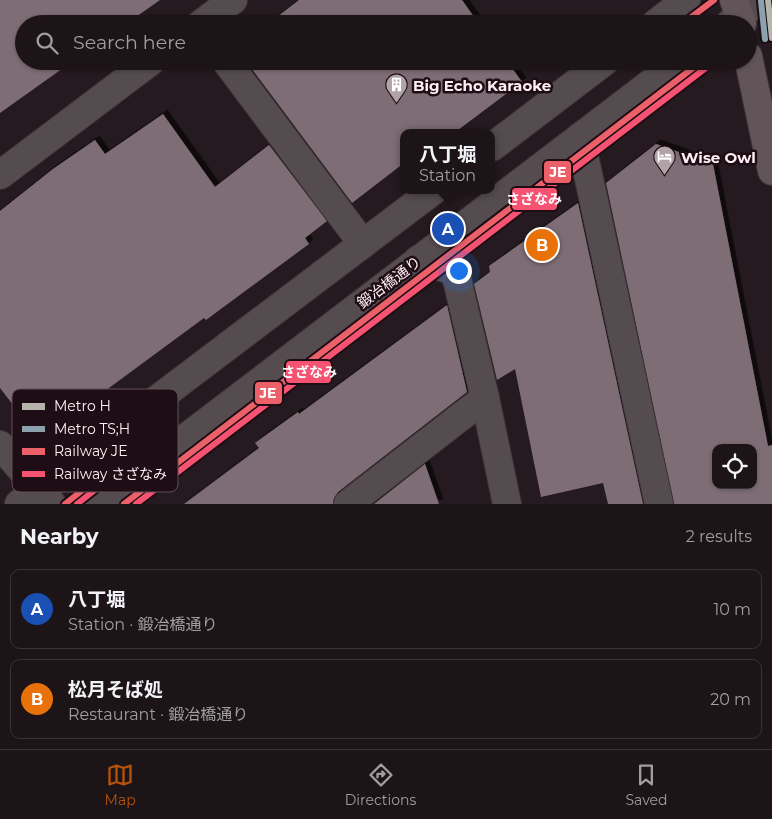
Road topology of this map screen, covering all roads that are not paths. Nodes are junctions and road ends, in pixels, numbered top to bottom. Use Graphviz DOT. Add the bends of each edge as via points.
graph roads {
  1 [pos="233,0"];
  2 [pos="686,0"];
  3 [pos="213,15"];
  4 [pos="666,15"];
  5 [pos="139,70"];
  6 [pos="233,70"];
  7 [pos="593,70"];
  8 [pos="668,70"];
  9 [pos="751,70"];
  10 [pos="580,137"];
  11 [pos="495,145"];
  12 [pos="772,170"];
  13 [pos="0,175"];
  14 [pos="429,194"];
  15 [pos="363,244"];
  16 [pos="418,260"];
  17 [pos="178,389"];
  18 [pos="485,398"];
  19 [pos="178,444"];
  20 [pos="0,445"];
  21 [pos="12,463"];
  22 [pos="115,492"];
  23 [pos="99,504"];
  24 [pos="348,504"];
  25 [pos="507,504"];
  26 [pos="660,504"];
  1 -- 3 [label="street"];
  2 -- 4 [label="street"];
  5 -- 13 [label="street"];
  6 -- 15 [label="street"];
  7 -- 11 [label="street"];
  8 -- 10 [label="street, 鍛冶橋通り"];
  9 -- 12 [label="main road"];
  10 -- 16 [label="street, 鍛冶橋通り"];
  10 -- 26 [label="street"];
  14 -- 15 [label="street"];
  15 -- 17 [label="street"];
  16 -- 18 [label="street" via="455,271"];
  16 -- 19 [label="street, 鍛冶橋通り"];
  18 -- 24 [label="street"];
  18 -- 25 [label="street"];
  20 -- 21 [label="street"];
  22 -- 23 [label="street, 鍛冶橋通り"];
}
